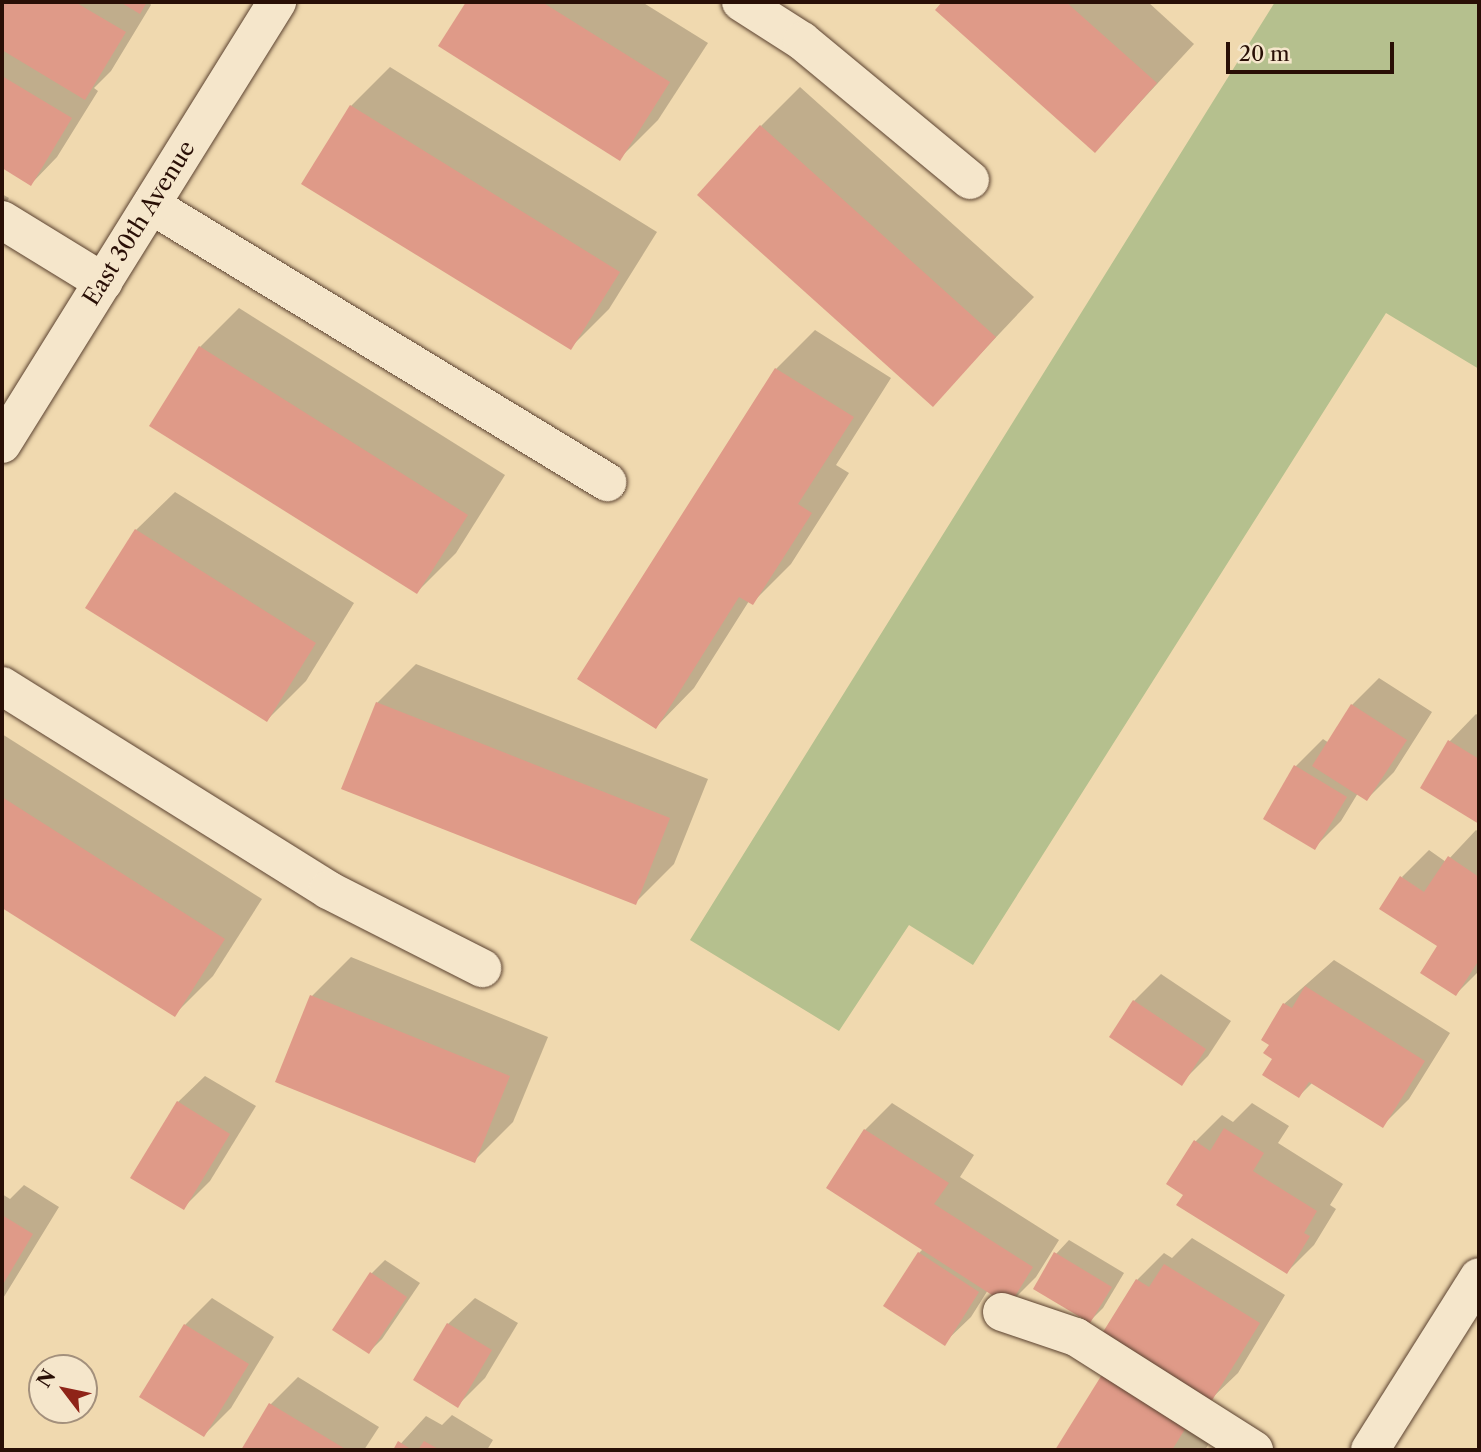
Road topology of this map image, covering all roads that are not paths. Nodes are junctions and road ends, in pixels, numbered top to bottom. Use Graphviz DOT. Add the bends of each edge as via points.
graph roads {
  1 [pos="277,2"];
  2 [pos="741,2"];
  3 [pos="970,180"];
  4 [pos="151,205"];
  5 [pos="2,220"];
  6 [pos="103,282"];
  7 [pos="2,444"];
  8 [pos="607,482"];
  9 [pos="2,686"];
  10 [pos="482,968"];
  11 [pos="1479,1277"];
  12 [pos="1002,1312"];
  13 [pos="1254,1450"];
  14 [pos="1370,1450"];
  1 -- 4 [label="street, East 30th Avenue"];
  2 -- 3 [label="street" via="802,41"];
  4 -- 6 [label="street, East 30th Avenue"];
  4 -- 8 [label="street"];
  5 -- 6 [label="street"];
  6 -- 7 [label="street, East 30th Avenue"];
  9 -- 10 [label="street" via="328,890"];
  11 -- 14 [label="street"];
  12 -- 13 [label="street" via="1076,1337"];
}
